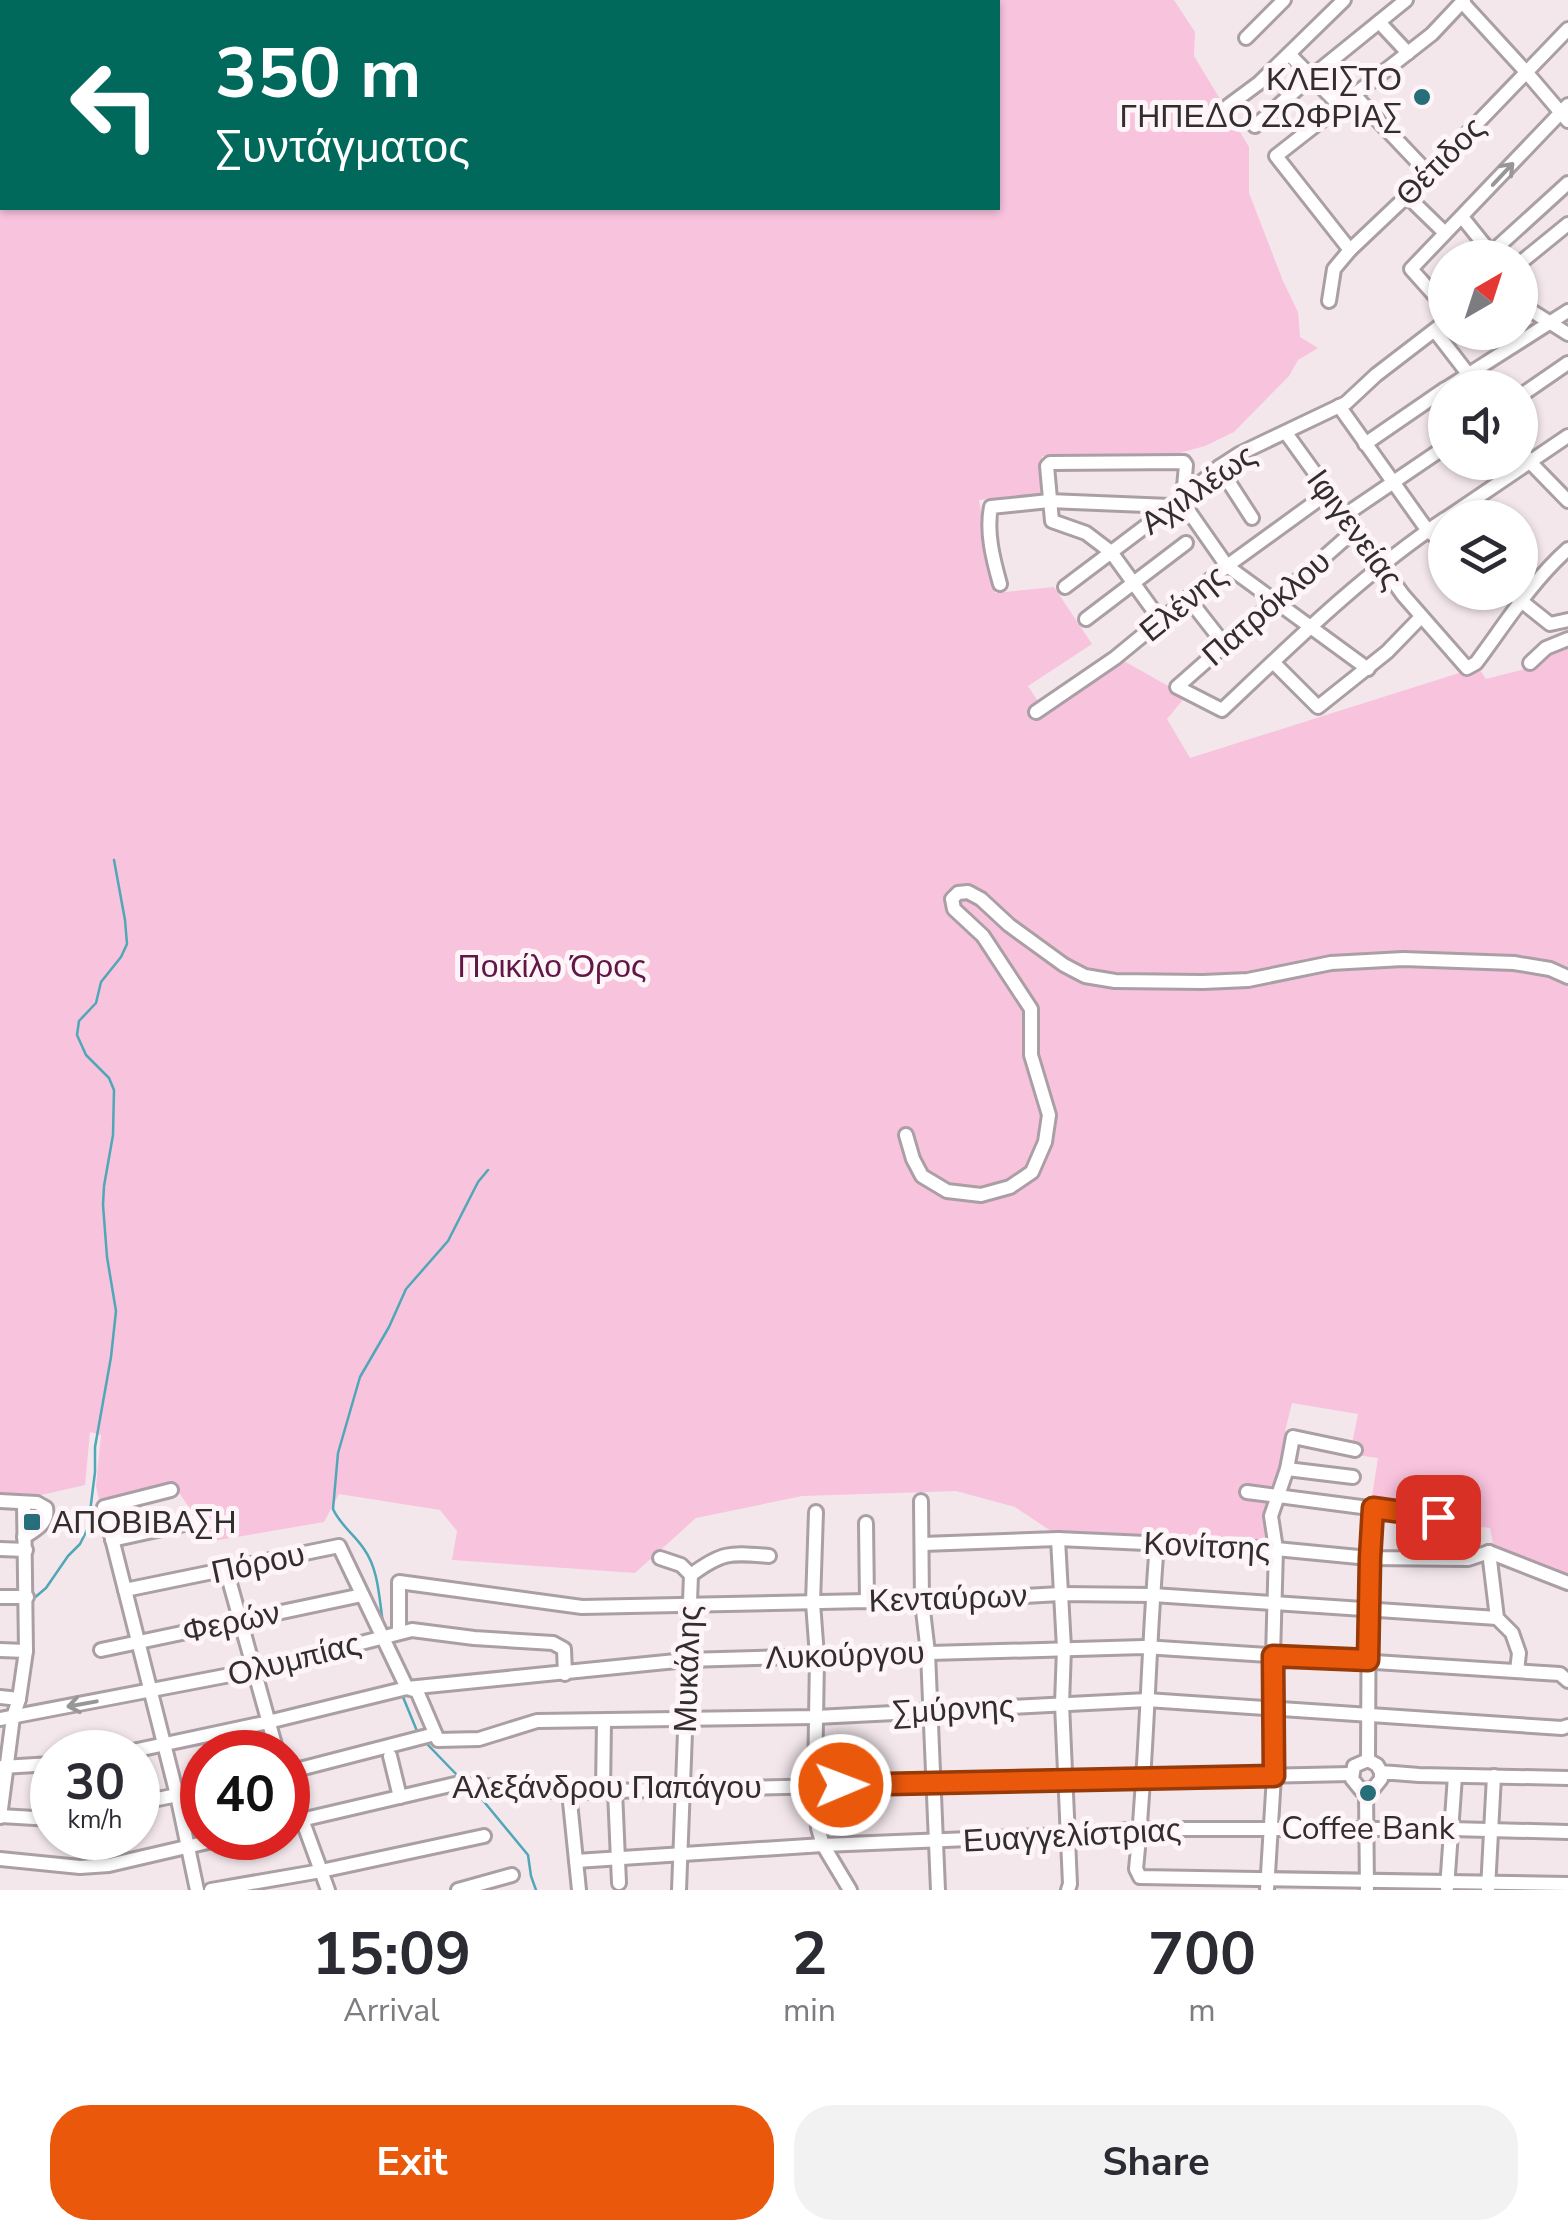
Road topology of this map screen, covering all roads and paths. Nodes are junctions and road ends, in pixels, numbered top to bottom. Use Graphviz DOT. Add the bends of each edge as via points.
graph roads {
  1 [pos="1344,0"];
  2 [pos="1406,0"];
  3 [pos="1463,1"];
  4 [pos="1277,2"];
  5 [pos="1379,22"];
  6 [pos="1568,30"];
  7 [pos="1246,38"];
  8 [pos="1408,53"];
  9 [pos="1289,54"];
  10 [pos="1528,73"];
  11 [pos="1310,77"];
  12 [pos="1355,96"];
  13 [pos="1228,106"];
  14 [pos="1341,107"];
  15 [pos="1565,113"];
  16 [pos="1255,126"];
  17 [pos="1429,174"];
  18 [pos="1568,183"];
  19 [pos="1407,196"];
  20 [pos="1462,217"];
  21 [pos="1568,224"];
  22 [pos="1444,233"];
  23 [pos="1438,240"];
  24 [pos="1481,240"];
  25 [pos="1509,240"];
  26 [pos="1538,248"];
  27 [pos="1350,250"];
  28 [pos="1428,250"];
  29 [pos="1428,288"];
  30 [pos="1329,301"];
  31 [pos="1568,312"];
  32 [pos="1538,315"];
  33 [pos="1550,322"];
  34 [pos="1568,334"];
  35 [pos="1428,336"];
  36 [pos="1568,363"];
  37 [pos="1472,370"];
  38 [pos="1538,384"];
  39 [pos="1428,400"];
  40 [pos="1339,406"];
  41 [pos="1286,433"];
  42 [pos="1568,436"];
  43 [pos="1365,444"];
  44 [pos="1538,457"];
  45 [pos="1428,458"];
  46 [pos="1219,468"];
  47 [pos="1538,468"];
  48 [pos="1503,480"];
  49 [pos="1392,482"];
  50 [pos="1562,485"];
  51 [pos="1328,492"];
  52 [pos="1183,498"];
  53 [pos="1473,500"];
  54 [pos="1049,501"];
  55 [pos="1568,501"];
  56 [pos="1170,506"];
  57 [pos="1345,515"];
  58 [pos="1252,518"];
  59 [pos="1356,530"];
  60 [pos="1428,531"];
  61 [pos="1186,543"];
  62 [pos="1568,549"];
  63 [pos="1111,552"];
  64 [pos="1227,566"];
  65 [pos="1382,566"];
  66 [pos="1538,577"];
  67 [pos="1134,583"];
  68 [pos="1000,584"];
  69 [pos="1065,587"];
  70 [pos="1188,598"];
  71 [pos="1276,600"];
  72 [pos="1508,610"];
  73 [pos="1532,610"];
  74 [pos="1421,616"];
  75 [pos="1086,618"];
  76 [pos="1568,620"];
  77 [pos="1161,621"];
  78 [pos="1310,628"];
  79 [pos="1568,638"];
  80 [pos="1224,644"];
  81 [pos="1274,662"];
  82 [pos="1530,663"];
  83 [pos="1368,669"];
  84 [pos="1036,712"];
  85 [pos="1568,976"];
  86 [pos="906,1135"];
  87 [pos="1355,1450"];
  88 [pos="1287,1469"];
  89 [pos="1353,1477"];
  90 [pos="171,1490"];
  91 [pos="1247,1492"];
  92 [pos="1278,1496"];
  93 [pos="921,1500"];
  94 [pos="0,1502"];
  95 [pos="24,1503"];
  96 [pos="1373,1508"];
  97 [pos="816,1512"];
  98 [pos="1438,1517"];
  99 [pos="198,1522"];
  100 [pos="866,1523"];
  101 [pos="1058,1539"];
  102 [pos="112,1540"];
  103 [pos="1157,1543"];
  104 [pos="25,1544"];
  105 [pos="923,1544"];
  106 [pos="0,1549"];
  107 [pos="1276,1550"];
  108 [pos="1490,1552"];
  109 [pos="769,1556"];
  110 [pos="660,1558"];
  111 [pos="1370,1558"];
  112 [pos="226,1570"];
  113 [pos="691,1576"];
  114 [pos="1568,1583"];
  115 [pos="125,1590"];
  116 [pos="362,1594"];
  117 [pos="1060,1594"];
  118 [pos="1152,1594"];
  119 [pos="0,1597"];
  120 [pos="26,1597"];
  121 [pos="867,1601"];
  122 [pos="922,1602"];
  123 [pos="1276,1602"];
  124 [pos="814,1603"];
  125 [pos="689,1606"];
  126 [pos="1369,1608"];
  127 [pos="1497,1618"];
  128 [pos="240,1620"];
  129 [pos="399,1633"];
  130 [pos="382,1637"];
  131 [pos="138,1642"];
  132 [pos="1064,1648"];
  133 [pos="1151,1648"];
  134 [pos="0,1650"];
  135 [pos="101,1650"];
  136 [pos="26,1651"];
  137 [pos="928,1653"];
  138 [pos="817,1656"];
  139 [pos="1273,1656"];
  140 [pos="686,1660"];
  141 [pos="1368,1660"];
  142 [pos="254,1670"];
  143 [pos="1517,1671"];
  144 [pos="1565,1673"];
  145 [pos="565,1674"];
  146 [pos="407,1688"];
  147 [pos="151,1692"];
  148 [pos="0,1698"];
  149 [pos="19,1699"];
  150 [pos="1147,1700"];
  151 [pos="1062,1704"];
  152 [pos="1274,1707"];
  153 [pos="929,1711"];
  154 [pos="1370,1716"];
  155 [pos="816,1717"];
  156 [pos="6,1718"];
  157 [pos="684,1720"];
  158 [pos="604,1721"];
  159 [pos="268,1722"];
  160 [pos="1568,1726"];
  161 [pos="270,1730"];
  162 [pos="435,1734"];
  163 [pos="165,1744"];
  164 [pos="160,1745"];
  165 [pos="390,1756"];
  166 [pos="1368,1760"];
  167 [pos="30,1765"];
  168 [pos="310,1766"];
  169 [pos="3,1767"];
  170 [pos="1381,1772"];
  171 [pos="1351,1774"];
  172 [pos="1274,1776"];
  173 [pos="1455,1776"];
  174 [pos="1494,1776"];
  175 [pos="1144,1778"];
  176 [pos="1568,1778"];
  177 [pos="1065,1780"];
  178 [pos="932,1783"];
  179 [pos="816,1785"];
  180 [pos="682,1788"];
  181 [pos="609,1791"];
  182 [pos="1366,1791"];
  183 [pos="569,1792"];
  184 [pos="180,1794"];
  185 [pos="177,1795"];
  186 [pos="400,1797"];
  187 [pos="160,1798"];
  188 [pos="180,1808"];
  189 [pos="0,1816"];
  190 [pos="30,1818"];
  191 [pos="310,1818"];
  192 [pos="1451,1828"];
  193 [pos="1140,1829"];
  194 [pos="1367,1829"];
  195 [pos="1491,1829"];
  196 [pos="1271,1830"];
  197 [pos="1568,1832"];
  198 [pos="1066,1835"];
  199 [pos="484,1836"];
  200 [pos="936,1841"];
  201 [pos="823,1845"];
  202 [pos="180,1848"];
  203 [pos="310,1850"];
  204 [pos="680,1854"];
  205 [pos="618,1858"];
  206 [pos="0,1859"];
  207 [pos="192,1860"];
  208 [pos="576,1861"];
  209 [pos="321,1871"];
  210 [pos="512,1875"];
  211 [pos="619,1883"];
  212 [pos="1267,1884"];
  213 [pos="1568,1884"];
  214 [pos="1367,1885"];
  215 [pos="1447,1886"];
  216 [pos="1488,1886"];
  217 [pos="197,1890"];
  218 [pos="211,1890"];
  219 [pos="328,1890"];
  220 [pos="458,1890"];
  221 [pos="579,1890"];
  222 [pos="679,1890"];
  223 [pos="850,1890"];
  224 [pos="938,1890"];
  225 [pos="1068,1890"];
  1 -- 9 [label="street"];
  2 -- 5 [label="street"];
  3 -- 8 [label="street"];
  3 -- 10 [label="street"];
  4 -- 7 [label="street"];
  5 -- 8 [label="street"];
  5 -- 11 [label="street"];
  6 -- 10 [label="street, Θέτιδος"];
  8 -- 12 [label="street"];
  9 -- 11 [label="street"];
  9 -- 13 [label="street"];
  10 -- 15 [label="street"];
  10 -- 17 [label="street, Θέτιδος"];
  11 -- 14 [label="street"];
  11 -- 16 [label="street"];
  12 -- 14 [label="street"];
  12 -- 17 [label="street"];
  14 -- 27 [label="street" via="1276,156"];
  20 -- 15 [label="street, one-way"];
  17 -- 19 [label="street, Θέτιδος"];
  18 -- 25 [label="street"];
  19 -- 22 [label="street"];
  19 -- 27 [label="street, Θέτιδος"];
  20 -- 22 [label="street"];
  20 -- 24 [label="street"];
  21 -- 26 [label="street"];
  22 -- 23 [label="street"];
  27 -- 30 [label="street, Θέτιδος" via="1334,269"];
  28 -- 29 [label="street" via="1411,269"];
  31 -- 33 [label="street"];
  32 -- 33 [label="street"];
  33 -- 34 [label="street"];
  33 -- 37 [label="street"];
  35 -- 40 [label="street, Αχιλλέως"];
  36 -- 38 [label="street"];
  39 -- 43 [label="street"];
  40 -- 41 [label="street, Αχιλλέως"];
  40 -- 43 [label="street"];
  41 -- 46 [label="street, Αχιλλέως"];
  41 -- 51 [label="street, Ιφιγενείας"];
  42 -- 44 [label="street"];
  43 -- 49 [label="street"];
  45 -- 49 [label="street"];
  46 -- 52 [label="street, Αχιλλέως"];
  46 -- 58 [label="street"];
  47 -- 50 [label="street"];
  48 -- 53 [label="street"];
  49 -- 57 [label="street"];
  49 -- 60 [label="street"];
  50 -- 55 [label="street"];
  51 -- 57 [label="street, Ιφιγενείας"];
  51 -- 64 [label="street, Ελένης"];
  52 -- 54 [label="street" via="1184,462 1084,462 1047,466"];
  52 -- 56 [label="street, Αχιλλέως"];
  52 -- 64 [label="street"];
  54 -- 56 [label="street"];
  54 -- 63 [label="street" via="1052,521"];
  54 -- 68 [label="street" via="991,506"];
  56 -- 63 [label="street, Αχιλλέως"];
  57 -- 59 [label="street, Ιφιγενείας"];
  59 -- 65 [label="street, Ιφιγενείας"];
  59 -- 71 [label="street, Πατρόκλου"];
  60 -- 65 [label="street"];
  61 -- 67 [label="street"];
  62 -- 66 [label="street"];
  63 -- 67 [label="street"];
  63 -- 69 [label="street, Αχιλλέως"];
  64 -- 70 [label="street, Ελένης"];
  64 -- 71 [label="street"];
  65 -- 74 [label="street, Ιφιγενείας"];
  65 -- 78 [label="street"];
  67 -- 75 [label="street"];
  67 -- 77 [label="street"];
  70 -- 77 [label="street, Ελένης"];
  70 -- 80 [label="street"];
  71 -- 78 [label="street"];
  71 -- 80 [label="street, Πατρόκλου"];
  72 -- 74 [label="street, Ιφιγενείας" via="1467,668"];
  73 -- 76 [label="street" via="1550,624"];
  74 -- 83 [label="street"];
  77 -- 84 [label="street, Ελένης"];
  78 -- 81 [label="street"];
  78 -- 83 [label="street"];
  79 -- 82 [label="street"];
  80 -- 81 [label="street, Πατρόκλου" via="1177,688 1222,710"];
  81 -- 83 [label="street" via="1318,707"];
  85 -- 86 [label="street" via="1514,963 1403,960 1331,963 1248,980 1085,976 981,899 958,893 954,909 983,936 1031,1010 1031,1055 1049,1115 1045,1142 1032,1172 1010,1188 982,1194 947,1191 922,1176"];
  87 -- 88 [label="street" via="1293,1437"];
  88 -- 89 [label="street"];
  88 -- 92 [label="street"];
  90 -- 102 [label="street" via="104,1507"];
  91 -- 92 [label="street"];
  92 -- 96 [label="street"];
  92 -- 107 [label="street" via="1271,1516"];
  93 -- 105 [label="street"];
  94 -- 95 [label="street"];
  95 -- 104 [label="street"];
  95 -- 104 [label="street" via="42,1504 47,1512"];
  96 -- 98 [label="street"];
  96 -- 111 [label="street"];
  97 -- 124 [label="street"];
  99 -- 102 [label="street"];
  100 -- 121 [label="street"];
  101 -- 103 [label="street, Κονίτσης"];
  101 -- 105 [label="street, Κονίτσης"];
  101 -- 117 [label="street"];
  102 -- 115 [label="street"];
  103 -- 107 [label="street, Κονίτσης"];
  103 -- 118 [label="street"];
  104 -- 106 [label="street"];
  104 -- 120 [label="street"];
  105 -- 122 [label="street"];
  107 -- 111 [label="street, Κονίτσης"];
  107 -- 123 [label="street"];
  108 -- 111 [label="street, Κονίτσης" via="1468,1560"];
  108 -- 114 [label="street"];
  108 -- 127 [label="street"];
  109 -- 113 [label="street, Μυκάλης" via="712,1559"];
  110 -- 113 [label="street"];
  111 -- 126 [label="street"];
  112 -- 115 [label="street, Πόρου"];
  112 -- 116 [label="street, Πόρου" via="340,1546"];
  112 -- 128 [label="street"];
  113 -- 125 [label="street, Μυκάλης"];
  115 -- 131 [label="street"];
  116 -- 128 [label="street, Φερών"];
  116 -- 130 [label="street"];
  117 -- 118 [label="street, Κενταύρων"];
  117 -- 122 [label="street, Κενταύρων"];
  117 -- 132 [label="street"];
  118 -- 123 [label="street, Κενταύρων"];
  118 -- 133 [label="street"];
  119 -- 120 [label="street"];
  120 -- 136 [label="street"];
  121 -- 122 [label="street, Κενταύρων"];
  121 -- 124 [label="street, Κενταύρων"];
  122 -- 137 [label="street"];
  123 -- 126 [label="street, Κενταύρων"];
  123 -- 139 [label="street"];
  124 -- 125 [label="street, Κενταύρων"];
  124 -- 138 [label="street"];
  125 -- 129 [label="street, Κενταύρων" via="582,1608 399,1582"];
  125 -- 140 [label="street, Μυκάλης"];
  126 -- 127 [label="street, Κενταύρων"];
  126 -- 141 [label="street"];
  127 -- 143 [label="street" via="1512,1633"];
  128 -- 131 [label="street, Φερών"];
  128 -- 142 [label="street"];
  129 -- 130 [label="street, Ολυμπίας"];
  129 -- 145 [label="street, Ολυμπίας" via="553,1643 564,1649"];
  130 -- 142 [label="street, Ολυμπίας"];
  130 -- 146 [label="street"];
  131 -- 135 [label="street, Φερών"];
  131 -- 147 [label="street"];
  132 -- 133 [label="street, Λυκούργου"];
  132 -- 137 [label="street, Λυκούργου"];
  132 -- 151 [label="street"];
  133 -- 139 [label="street, Λυκούργου"];
  133 -- 150 [label="street"];
  134 -- 136 [label="street"];
  136 -- 149 [label="street"];
  137 -- 138 [label="street, Λυκούργου"];
  137 -- 153 [label="street"];
  138 -- 140 [label="street, Λυκούργου"];
  138 -- 155 [label="street"];
  139 -- 141 [label="street, Λυκούργου"];
  139 -- 152 [label="street"];
  140 -- 145 [label="street, Λυκούργου"];
  140 -- 157 [label="street, Μυκάλης"];
  141 -- 143 [label="street, Λυκούργου"];
  141 -- 154 [label="street"];
  142 -- 147 [label="street, Ολυμπίας"];
  142 -- 159 [label="street"];
  143 -- 144 [label="street, Λυκούργου"];
  145 -- 146 [label="street, Λυκούργου"];
  146 -- 159 [label="street, Λυκούργου"];
  146 -- 162 [label="street" via="417,1691"];
  147 -- 156 [label="street, Ολυμπίας, one-way"];
  147 -- 163 [label="street"];
  148 -- 149 [label="street"];
  149 -- 156 [label="street"];
  150 -- 151 [label="street, Σμύρνης"];
  150 -- 152 [label="street, Σμύρνης"];
  150 -- 175 [label="street"];
  151 -- 153 [label="street, Σμύρνης"];
  151 -- 177 [label="street"];
  152 -- 154 [label="street, Σμύρνης"];
  152 -- 172 [label="street"];
  153 -- 155 [label="street, Σμύρνης"];
  153 -- 178 [label="street"];
  154 -- 160 [label="street, Σμύρνης"];
  154 -- 166 [label="street"];
  155 -- 157 [label="street, Σμύρνης"];
  155 -- 179 [label="street"];
  156 -- 169 [label="street"];
  157 -- 158 [label="street, Σμύρνης"];
  157 -- 180 [label="street, Μυκάλης"];
  158 -- 162 [label="street, Σμύρνης" via="538,1721 479,1738 438,1740"];
  158 -- 181 [label="street"];
  159 -- 161 [label="street"];
  159 -- 163 [label="street, Λυκούργου"];
  162 -- 168 [label="street, Σμύρνης"];
  163 -- 164 [label="street, Λυκούργου"];
  163 -- 185 [label="street"];
  165 -- 186 [label="street"];
  166 -- 170 [label="street"];
  166 -- 171 [label="street"];
  167 -- 169 [label="street"];
  169 -- 189 [label="street"];
  170 -- 173 [label="street"];
  170 -- 182 [label="street" via="1378,1785"];
  171 -- 172 [label="street, Αλεξάνδρου Παπάγου"];
  171 -- 182 [label="street"];
  172 -- 175 [label="street, Αλεξάνδρου Παπάγου"];
  172 -- 196 [label="street"];
  173 -- 174 [label="street"];
  173 -- 192 [label="street"];
  174 -- 176 [label="street"];
  174 -- 195 [label="street"];
  175 -- 177 [label="street, Αλεξάνδρου Παπάγου"];
  175 -- 193 [label="street"];
  177 -- 178 [label="street, Αλεξάνδρου Παπάγου"];
  177 -- 198 [label="street"];
  178 -- 179 [label="street, Αλεξάνδρου Παπάγου"];
  178 -- 200 [label="street"];
  179 -- 180 [label="street, Αλεξάνδρου Παπάγου"];
  179 -- 201 [label="street"];
  180 -- 181 [label="street, Αλεξάνδρου Παπάγου"];
  180 -- 204 [label="street, Μυκάλης"];
  181 -- 183 [label="street, Αλεξάνδρου Παπάγου"];
  181 -- 205 [label="street"];
  182 -- 194 [label="street"];
  183 -- 186 [label="street, Αλεξάνδρου Παπάγου" via="455,1784"];
  183 -- 208 [label="street"];
  184 -- 185 [label="street"];
  185 -- 187 [label="street"];
  185 -- 188 [label="street"];
  186 -- 191 [label="street, Αλεξάνδρου Παπάγου"];
  189 -- 190 [label="street"];
  192 -- 194 [label="street, Ευαγγελίστριας"];
  192 -- 195 [label="street, Ευαγγελίστριας"];
  192 -- 215 [label="street"];
  193 -- 196 [label="street, Ευαγγελίστριας"];
  193 -- 198 [label="street, Ευαγγελίστριας"];
  193 -- 212 [label="street" via="1140,1876"];
  194 -- 196 [label="street, Ευαγγελίστριας"];
  194 -- 214 [label="street"];
  195 -- 197 [label="street, Ευαγγελίστριας"];
  195 -- 216 [label="street"];
  196 -- 212 [label="street"];
  198 -- 200 [label="street, Ευαγγελίστριας"];
  198 -- 225 [label="street"];
  199 -- 209 [label="street"];
  200 -- 201 [label="street, Ευαγγελίστριας"];
  200 -- 224 [label="street"];
  201 -- 204 [label="street, Ευαγγελίστριας"];
  201 -- 223 [label="street"];
  202 -- 206 [label="street" via="80,1867"];
  203 -- 209 [label="street"];
  204 -- 205 [label="street, Ευαγγελίστριας"];
  204 -- 222 [label="street, Μυκάλης"];
  205 -- 208 [label="street, Ευαγγελίστριας"];
  205 -- 211 [label="street"];
  207 -- 217 [label="street"];
  208 -- 221 [label="street"];
  209 -- 218 [label="street"];
  209 -- 219 [label="street"];
  210 -- 220 [label="street"];
  212 -- 214 [label="street"];
  213 -- 216 [label="street"];
  214 -- 215 [label="street"];
  215 -- 216 [label="street"];
}
